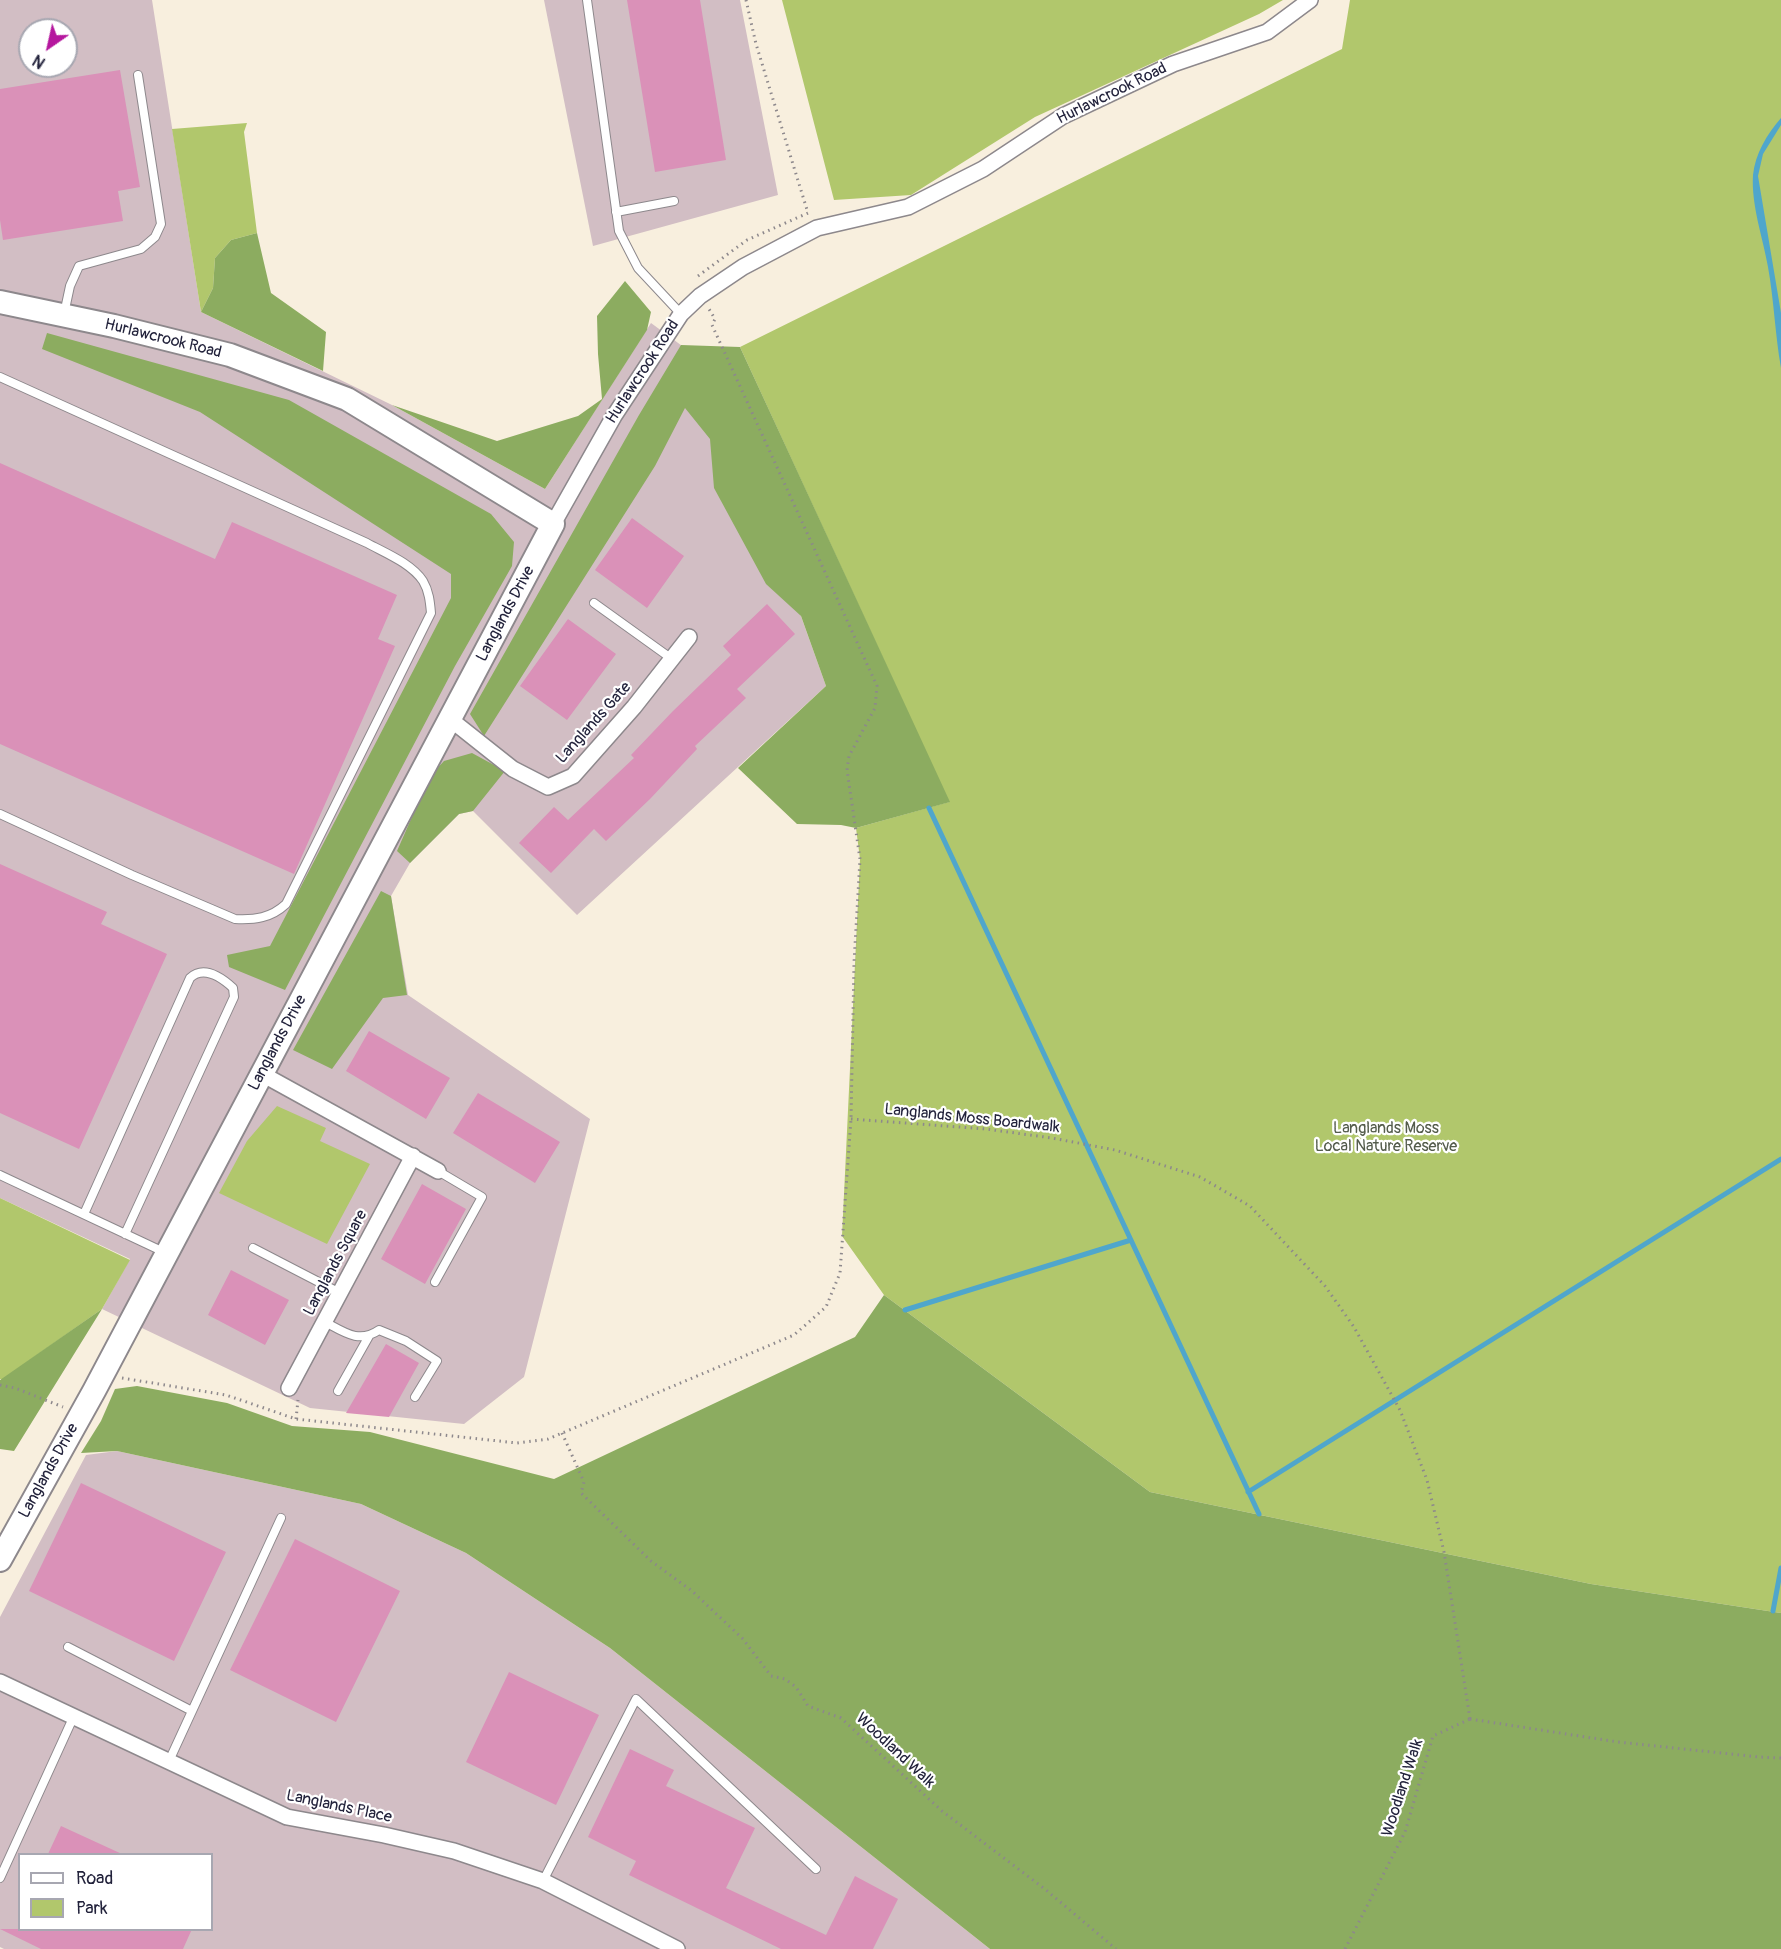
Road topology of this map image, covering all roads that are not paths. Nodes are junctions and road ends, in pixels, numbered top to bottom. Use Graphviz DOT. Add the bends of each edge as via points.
graph roads {
  1 [pos="587,0"];
  2 [pos="1310,0"];
  3 [pos="138,75"];
  4 [pos="674,201"];
  5 [pos="616,212"];
  6 [pos="0,302"];
  7 [pos="681,314"];
  8 [pos="63,315"];
  9 [pos="0,377"];
  10 [pos="553,524"];
  11 [pos="594,603"];
  12 [pos="689,637"];
  13 [pos="672,659"];
  14 [pos="450,719"];
  15 [pos="0,814"];
  16 [pos="262,1074"];
  17 [pos="413,1156"];
  18 [pos="438,1171"];
  19 [pos="0,1175"];
  20 [pos="84,1215"];
  21 [pos="125,1234"];
  22 [pos="253,1248"];
  23 [pos="167,1254"];
  24 [pos="435,1282"];
  25 [pos="340,1293"];
  26 [pos="325,1322"];
  27 [pos="369,1336"];
  28 [pos="290,1388"];
  29 [pos="338,1391"];
  30 [pos="415,1397"];
  31 [pos="280,1518"];
  32 [pos="0,1560"];
  33 [pos="68,1647"];
  34 [pos="0,1682"];
  35 [pos="192,1711"];
  36 [pos="73,1718"];
  37 [pos="169,1761"];
  38 [pos="816,1869"];
  39 [pos="0,1878"];
  40 [pos="543,1881"];
  41 [pos="658,1945"];
  42 [pos="677,1949"];
  1 -- 5 [label="lane"];
  2 -- 7 [label="street, Hurlawcrook Road" via="1268,32 1173,64 1063,116 983,169 908,207 817,228 743,267"];
  3 -- 8 [label="lane" via="161,224 155,237 141,249 79,266"];
  4 -- 5 [label="lane"];
  5 -- 7 [label="lane" via="619,231 638,268"];
  6 -- 8 [label="street, Hurlawcrook Road"];
  7 -- 10 [label="street, Hurlawcrook Road" via="614,416"];
  8 -- 10 [label="street, Hurlawcrook Road" via="230,356 347,399"];
  9 -- 15 [label="lane" via="367,543 408,566 422,579 431,613 286,904 275,914 252,920 235,919"];
  10 -- 14 [label="street, Langlands Drive"];
  11 -- 13 [label="lane"];
  12 -- 13 [label="street, Langlands Gate"];
  13 -- 14 [label="street, Langlands Gate" via="573,776 548,787 513,769"];
  14 -- 16 [label="street, Langlands Drive"];
  16 -- 17 [label="street"];
  16 -- 23 [label="street, Langlands Drive"];
  17 -- 18 [label="street"];
  17 -- 25 [label="street, Langlands Square"];
  18 -- 24 [label="lane" via="482,1197"];
  19 -- 20 [label="lane"];
  20 -- 21 [label="lane"];
  20 -- 21 [label="lane" via="190,978 196,972 204,972 225,981 233,988 234,997"];
  21 -- 23 [label="lane"];
  22 -- 25 [label="lane"];
  23 -- 32 [label="street, Langlands Drive"];
  25 -- 26 [label="street, Langlands Square"];
  26 -- 27 [label="lane" via="355,1336"];
  26 -- 28 [label="street, Langlands Square"];
  27 -- 29 [label="lane"];
  27 -- 30 [label="lane" via="379,1330 437,1360"];
  31 -- 35 [label="lane"];
  33 -- 35 [label="lane"];
  34 -- 36 [label="street, Langlands Place"];
  35 -- 37 [label="lane"];
  36 -- 37 [label="street, Langlands Place"];
  36 -- 39 [label="lane"];
  37 -- 40 [label="street, Langlands Place" via="287,1817 454,1851"];
  38 -- 40 [label="lane" via="636,1699"];
  40 -- 41 [label="street, Langlands Place"];
  41 -- 42 [label="street, Langlands Place"];
}
